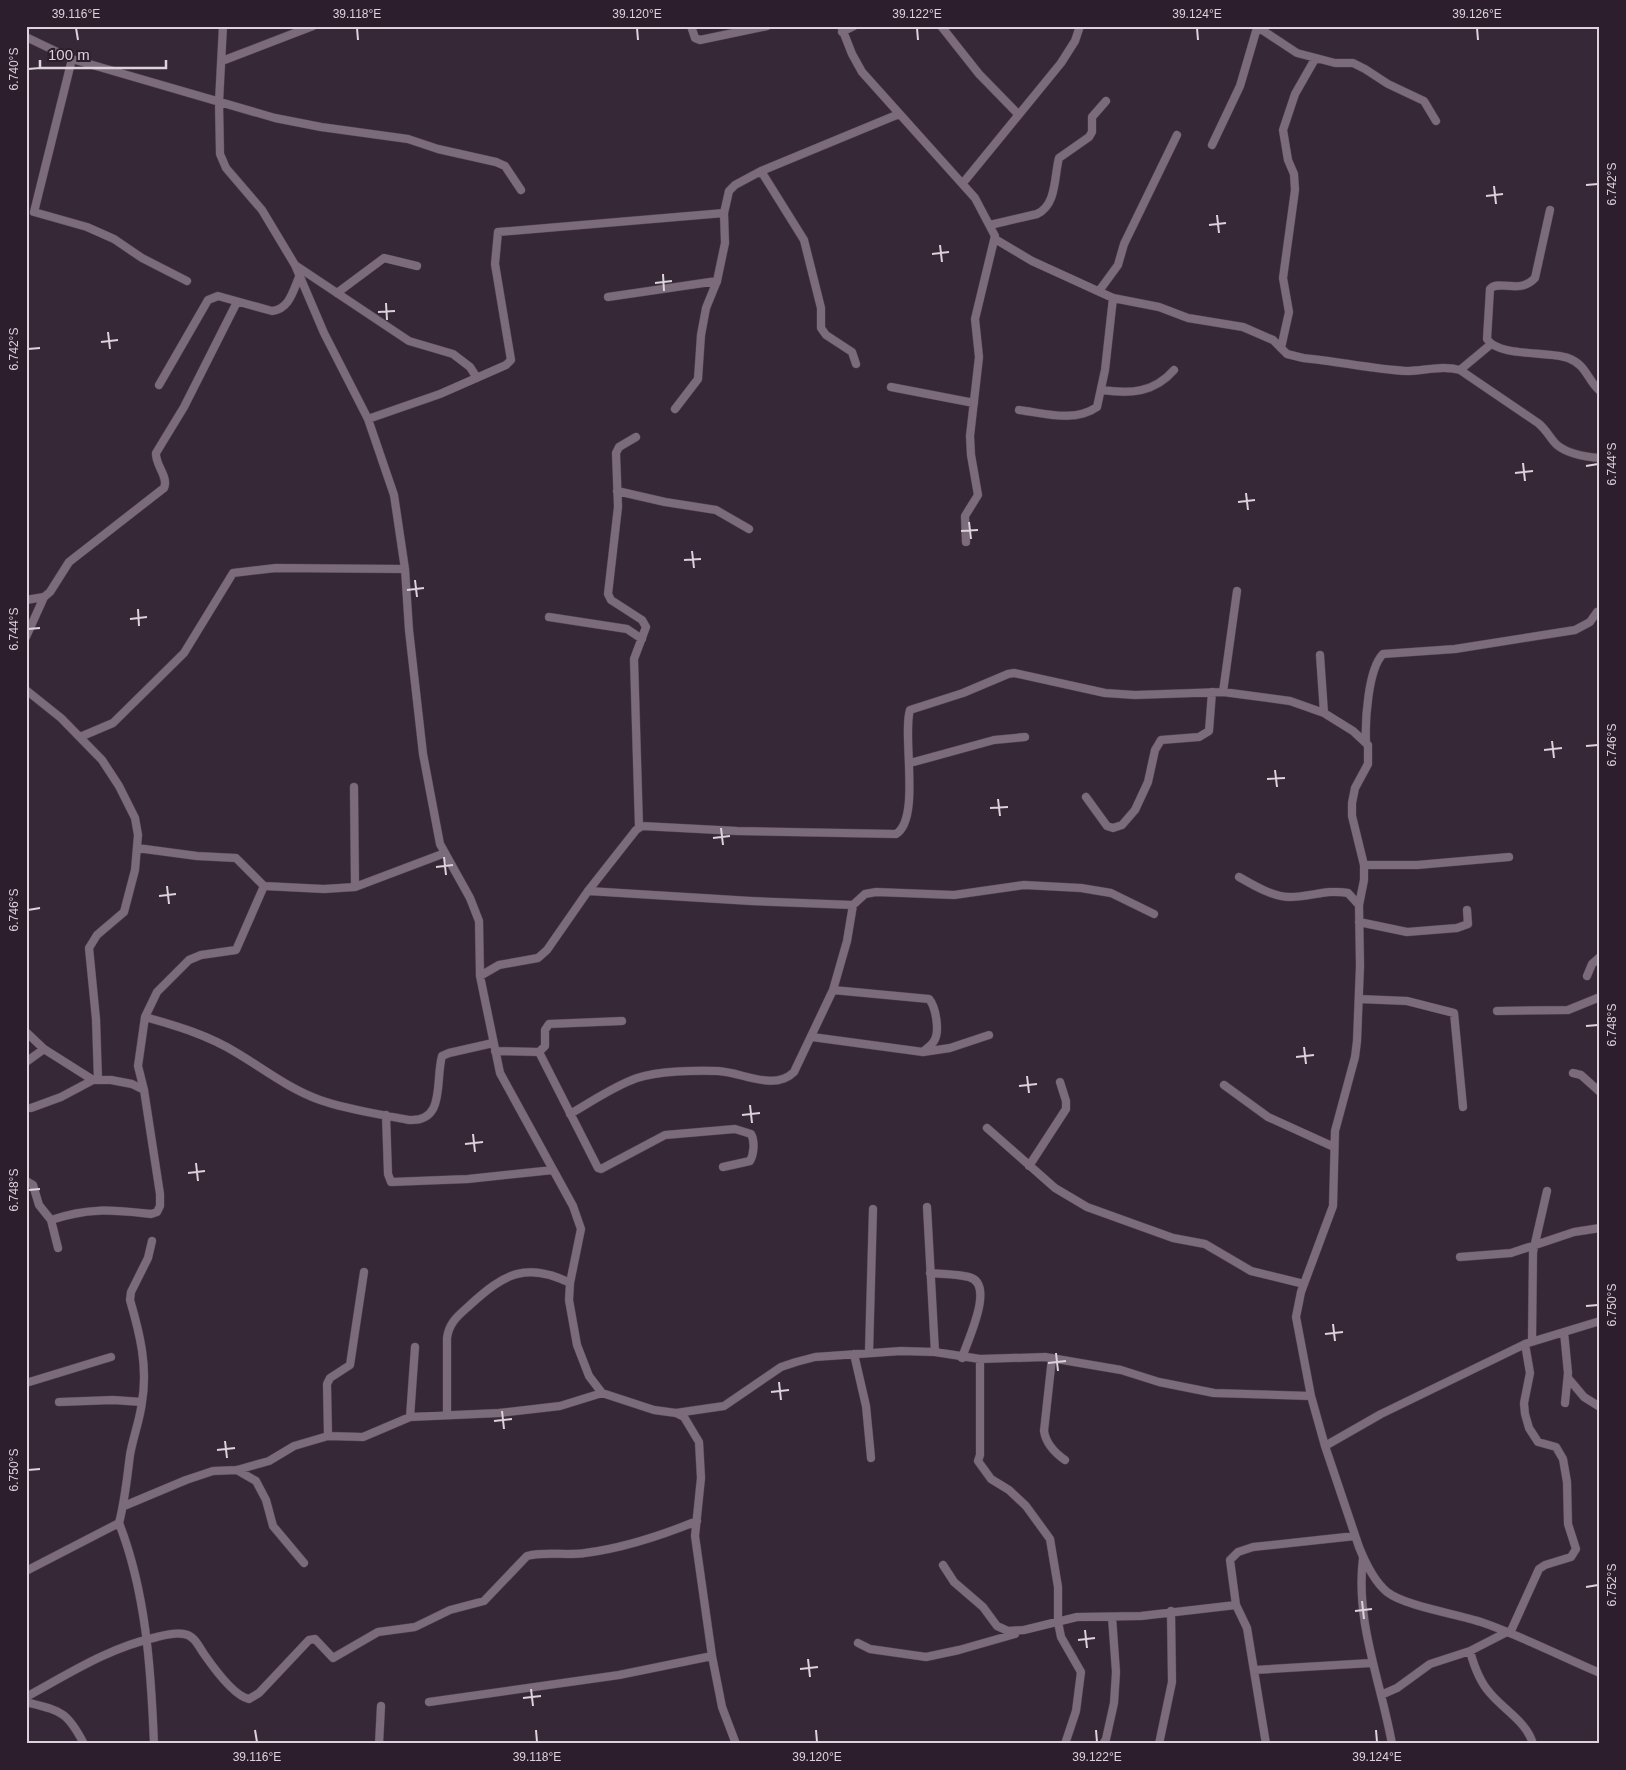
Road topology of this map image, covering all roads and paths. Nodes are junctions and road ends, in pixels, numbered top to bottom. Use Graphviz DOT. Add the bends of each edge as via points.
graph roads {
  1 [pos="222,26"];
  2 [pos="312,26"];
  3 [pos="691,26"];
  4 [pos="767,26"];
  5 [pos="854,26"];
  6 [pos="941,26"];
  7 [pos="1080,26"];
  8 [pos="1256,27"];
  9 [pos="842,29"];
  10 [pos="26,37"];
  11 [pos="72,59"];
  12 [pos="1315,59"];
  13 [pos="222,61"];
  14 [pos="1106,101"];
  15 [pos="219,102"];
  16 [pos="899,114"];
  17 [pos="1018,114"];
  18 [pos="1436,121"];
  19 [pos="1177,135"];
  20 [pos="1212,145"];
  21 [pos="761,171"];
  22 [pos="963,183"];
  23 [pos="521,190"];
  24 [pos="1550,210"];
  25 [pos="724,213"];
  26 [pos="990,225"];
  27 [pos="995,239"];
  28 [pos="296,266"];
  29 [pos="417,266"];
  30 [pos="300,275"];
  31 [pos="187,281"];
  32 [pos="717,281"];
  33 [pos="1099,291"];
  34 [pos="337,293"];
  35 [pos="608,297"];
  36 [pos="1113,298"];
  37 [pos="237,302"];
  38 [pos="1490,345"];
  39 [pos="1281,348"];
  40 [pos="856,364"];
  41 [pos="1174,370"];
  42 [pos="1460,370"];
  43 [pos="477,378"];
  44 [pos="158,384"];
  45 [pos="891,387"];
  46 [pos="1102,390"];
  47 [pos="1600,391"];
  48 [pos="974,403"];
  49 [pos="675,409"];
  50 [pos="1019,410"];
  51 [pos="368,419"];
  52 [pos="636,437"];
  53 [pos="1600,458"];
  54 [pos="617,491"];
  55 [pos="749,529"];
  56 [pos="966,542"];
  57 [pos="404,569"];
  58 [pos="1237,591"];
  59 [pos="44,597"];
  60 [pos="26,600"];
  61 [pos="1597,612"];
  62 [pos="549,617"];
  63 [pos="26,637"];
  64 [pos="642,639"];
  65 [pos="1320,655"];
  66 [pos="26,690"];
  67 [pos="1212,692"];
  68 [pos="1223,692"];
  69 [pos="1324,713"];
  70 [pos="80,737"];
  71 [pos="1025,737"];
  72 [pos="1366,742"];
  73 [pos="910,763"];
  74 [pos="354,787"];
  75 [pos="1086,797"];
  76 [pos="639,827"];
  77 [pos="137,848"];
  78 [pos="445,853"];
  79 [pos="1509,857"];
  80 [pos="1364,865"];
  81 [pos="1239,877"];
  82 [pos="264,886"];
  83 [pos="355,887"];
  84 [pos="588,891"];
  85 [pos="853,905"];
  86 [pos="1359,905"];
  87 [pos="1466,910"];
  88 [pos="1154,914"];
  89 [pos="1359,922"];
  90 [pos="1600,956"];
  91 [pos="480,976"];
  92 [pos="1587,976"];
  93 [pos="833,990"];
  94 [pos="1600,997"];
  95 [pos="1359,999"];
  96 [pos="1497,1011"];
  97 [pos="145,1017"];
  98 [pos="622,1021"];
  99 [pos="26,1032"];
  100 [pos="989,1035"];
  101 [pos="812,1037"];
  102 [pos="494,1047"];
  103 [pos="44,1049"];
  104 [pos="540,1052"];
  105 [pos="923,1052"];
  106 [pos="26,1062"];
  107 [pos="1573,1073"];
  108 [pos="95,1080"];
  109 [pos="1060,1082"];
  110 [pos="1224,1085"];
  111 [pos="144,1090"];
  112 [pos="1600,1092"];
  113 [pos="1463,1107"];
  114 [pos="31,1108"];
  115 [pos="570,1114"];
  116 [pos="386,1115"];
  117 [pos="987,1128"];
  118 [pos="1334,1147"];
  119 [pos="723,1166"];
  120 [pos="1029,1166"];
  121 [pos="553,1170"];
  122 [pos="26,1181"];
  123 [pos="1546,1190"];
  124 [pos="926,1207"];
  125 [pos="873,1208"];
  126 [pos="51,1220"];
  127 [pos="1600,1228"];
  128 [pos="152,1241"];
  129 [pos="1533,1245"];
  130 [pos="58,1248"];
  131 [pos="1460,1256"];
  132 [pos="364,1272"];
  133 [pos="930,1273"];
  134 [pos="570,1283"];
  135 [pos="1304,1284"];
  136 [pos="1600,1321"];
  137 [pos="1564,1332"];
  138 [pos="1529,1342"];
  139 [pos="415,1347"];
  140 [pos="869,1352"];
  141 [pos="935,1352"];
  142 [pos="854,1354"];
  143 [pos="111,1357"];
  144 [pos="962,1358"];
  145 [pos="1052,1358"];
  146 [pos="980,1359"];
  147 [pos="1568,1378"];
  148 [pos="26,1383"];
  149 [pos="602,1393"];
  150 [pos="1311,1396"];
  151 [pos="59,1402"];
  152 [pos="142,1402"];
  153 [pos="1565,1403"];
  154 [pos="1600,1407"];
  155 [pos="676,1413"];
  156 [pos="447,1414"];
  157 [pos="410,1417"];
  158 [pos="328,1436"];
  159 [pos="1325,1446"];
  160 [pos="871,1458"];
  161 [pos="1065,1460"];
  162 [pos="237,1470"];
  163 [pos="124,1506"];
  164 [pos="697,1521"];
  165 [pos="119,1523"];
  166 [pos="1355,1536"];
  167 [pos="1363,1558"];
  168 [pos="304,1563"];
  169 [pos="943,1565"];
  170 [pos="26,1571"];
  171 [pos="1236,1605"];
  172 [pos="1170,1611"];
  173 [pos="1112,1617"];
  174 [pos="1058,1622"];
  175 [pos="1024,1630"];
  176 [pos="1509,1632"];
  177 [pos="145,1640"];
  178 [pos="858,1643"];
  179 [pos="1470,1651"];
  180 [pos="712,1656"];
  181 [pos="1372,1663"];
  182 [pos="1255,1670"];
  183 [pos="1600,1673"];
  184 [pos="1381,1695"];
  185 [pos="26,1697"];
  186 [pos="26,1702"];
  187 [pos="429,1702"];
  188 [pos="381,1706"];
  189 [pos="84,1744"];
  190 [pos="154,1744"];
  191 [pos="379,1744"];
  192 [pos="736,1744"];
  193 [pos="1066,1744"];
  194 [pos="1103,1744"];
  195 [pos="1159,1744"];
  196 [pos="1266,1744"];
  197 [pos="1392,1744"];
  198 [pos="1533,1744"];
  1 -- 13 [label="street"];
  2 -- 13 [label="street"];
  3 -- 4 [label="street" via="695,38 700,40"];
  5 -- 9 [label="street"];
  6 -- 17 [label="street" via="979,74"];
  7 -- 17 [label="street" via="1069,52"];
  8 -- 12 [label="street" via="1286,48"];
  8 -- 20 [label="street" via="1240,86"];
  9 -- 16 [label="street" via="862,72"];
  10 -- 11 [label="street"];
  11 -- 15 [label="street"];
  11 -- 31 [label="street" via="34,212 87,227"];
  12 -- 18 [label="street" via="1356,64 1424,101"];
  12 -- 39 [label="street" via="1295,94 1283,130 1295,190 1283,278 1289,312"];
  13 -- 15 [label="street"];
  14 -- 26 [label="street" via="1092,117 1089,136 1059,158 1054,189 1043,211"];
  15 -- 23 [label="street" via="275,118 408,139 479,157 505,166"];
  15 -- 28 [label="street" via="220,154 226,168 262,210"];
  16 -- 21 [label="street"];
  16 -- 22 [label="street"];
  17 -- 22 [label="street"];
  19 -- 33 [label="street" via="1124,244 1118,265"];
  21 -- 25 [label="street" via="729,191"];
  21 -- 40 [label="street" via="804,240 821,308 821,328 852,352"];
  22 -- 26 [label="street"];
  24 -- 38 [label="street" via="1535,278 1523,287 1494,286 1490,289 1486,337"];
  25 -- 32 [label="street" via="725,243"];
  25 -- 43 [label="street" via="498,232 495,264 511,360"];
  26 -- 27 [label="street"];
  27 -- 33 [label="street" via="1032,261"];
  27 -- 48 [label="street" via="974,325 979,357"];
  28 -- 30 [label="street"];
  28 -- 34 [label="street"];
  29 -- 34 [label="street" via="384,258"];
  30 -- 37 [label="street" via="286,305 280,310"];
  30 -- 51 [label="street" via="324,333"];
  32 -- 35 [label="street"];
  32 -- 49 [label="street" via="706,308 698,379"];
  33 -- 36 [label="street"];
  34 -- 43 [label="street" via="409,340 453,354"];
  36 -- 39 [label="street" via="1159,307 1188,318 1243,327 1263,334"];
  36 -- 46 [label="street"];
  37 -- 44 [label="street" via="218,296 208,300"];
  37 -- 59 [label="street" via="184,407 156,453 166,481 164,488 69,562"];
  38 -- 42 [label="street"];
  38 -- 47 [label="street" via="1522,353 1568,358 1585,369"];
  39 -- 42 [label="street" via="1287,354 1303,358 1374,368"];
  41 -- 46 [label="street" via="1164,382 1154,387 1124,392"];
  42 -- 53 [label="street" via="1549,432 1558,445 1578,454"];
  43 -- 51 [label="street"];
  45 -- 48 [label="street"];
  46 -- 50 [label="street" via="1097,407 1080,415"];
  48 -- 56 [label="street" via="970,455 978,495 965,516"];
  51 -- 57 [label="street" via="394,495"];
  52 -- 54 [label="street" via="619,447 616,453"];
  54 -- 55 [label="street" via="716,510"];
  54 -- 64 [label="street" via="609,597 645,623"];
  57 -- 70 [label="street" via="276,568 233,572 184,654 113,723"];
  57 -- 78 [label="street" via="424,754 440,844"];
  58 -- 68 [label="street"];
  59 -- 60 [label="street"];
  59 -- 63 [label="street"];
  61 -- 72 [label="street" via="1590,622 1575,630 1447,650 1383,654 1377,662 1368,698"];
  62 -- 64 [label="street" via="627,629"];
  64 -- 76 [label="street" via="636,648 634,671"];
  65 -- 69 [label="street"];
  66 -- 70 [label="street"];
  67 -- 68 [label="street"];
  67 -- 73 [label="street" via="1105,693 1008,674 910,710"];
  67 -- 75 [label="street" via="1209,731 1199,737 1161,740 1155,750 1148,782 1135,810 1122,825 1107,826"];
  68 -- 69 [label="street" via="1290,701"];
  69 -- 72 [label="street"];
  70 -- 77 [label="street" via="102,760 119,786 135,818"];
  71 -- 73 [label="street" via="994,740"];
  72 -- 80 [label="street" via="1370,754 1368,764 1352,803"];
  73 -- 76 [label="street" via="904,828 896,834 737,831 649,824"];
  74 -- 83 [label="street"];
  76 -- 84 [label="street"];
  77 -- 82 [label="street" via="236,858"];
  77 -- 108 [label="street" via="124,912 97,935 90,948 96,1019"];
  78 -- 83 [label="street"];
  78 -- 91 [label="street" via="479,921"];
  79 -- 80 [label="street"];
  80 -- 86 [label="street"];
  81 -- 86 [label="street" via="1286,897 1331,891 1348,893"];
  82 -- 83 [label="street" via="295,889"];
  82 -- 97 [label="street" via="236,950 189,960 157,992"];
  84 -- 85 [label="street"];
  84 -- 91 [label="street" via="538,958 499,965"];
  85 -- 88 [label="street" via="865,894 876,892 954,895 1024,885 1111,893"];
  85 -- 93 [label="street"];
  86 -- 89 [label="street"];
  87 -- 89 [label="street" via="1468,924 1457,928 1407,932"];
  89 -- 95 [label="street"];
  90 -- 92 [label="street"];
  91 -- 102 [label="street"];
  93 -- 101 [label="street"];
  93 -- 105 [label="street" via="929,999 938,1033"];
  94 -- 96 [label="street" via="1568,1010"];
  95 -- 113 [label="street" via="1407,1001 1454,1013"];
  95 -- 118 [label="street" via="1355,1057 1335,1131"];
  97 -- 111 [label="street" via="138,1066"];
  97 -- 116 [label="street" via="185,1028 212,1040 275,1078 320,1100"];
  98 -- 104 [label="street" via="549,1024 545,1030 545,1046"];
  99 -- 103 [label="street"];
  100 -- 105 [label="street" via="950,1048"];
  101 -- 105 [label="street"];
  101 -- 115 [label="street" via="794,1072 782,1080 759,1080 719,1071 651,1075 625,1083"];
  102 -- 104 [label="street"];
  102 -- 116 [label="street" via="450,1052 442,1056 437,1099 429,1117 420,1121"];
  102 -- 121 [label="street" via="500,1073"];
  103 -- 106 [label="street"];
  103 -- 108 [label="street"];
  104 -- 115 [label="street"];
  107 -- 112 [label="street" via="1581,1075"];
  108 -- 111 [label="street" via="111,1080"];
  108 -- 114 [label="street"];
  109 -- 120 [label="street" via="1066,1109"];
  110 -- 118 [label="street" via="1268,1117"];
  111 -- 126 [label="street" via="160,1194 157,1212 88,1210"];
  115 -- 119 [label="street" via="595,1166 601,1169 665,1136 735,1129 751,1134 750,1161"];
  116 -- 121 [label="street" via="386,1160 391,1182 468,1179"];
  117 -- 120 [label="street"];
  118 -- 135 [label="street" via="1333,1206"];
  120 -- 135 [label="street" via="1055,1188 1088,1207 1179,1240 1205,1244 1251,1271"];
  121 -- 134 [label="street" via="573,1206 581,1229"];
  122 -- 126 [label="street" via="33,1185 40,1205"];
  123 -- 129 [label="street"];
  124 -- 133 [label="street"];
  125 -- 140 [label="street"];
  126 -- 130 [label="street"];
  127 -- 129 [label="street" via="1574,1232"];
  128 -- 152 [label="street" via="130,1300 143,1353"];
  129 -- 131 [label="street" via="1511,1253"];
  129 -- 138 [label="street"];
  132 -- 158 [label="street" via="350,1366 330,1378 327,1384"];
  133 -- 141 [label="street"];
  133 -- 144 [label="street" via="970,1277 982,1290"];
  134 -- 149 [label="street" via="569,1300 577,1345 589,1376"];
  134 -- 156 [label="street" via="550,1273 515,1275 488,1289 453,1320 447,1338"];
  135 -- 150 [label="street" via="1296,1323"];
  136 -- 137 [label="street"];
  137 -- 138 [label="street"];
  137 -- 147 [label="street"];
  138 -- 159 [label="street" via="1380,1414"];
  138 -- 176 [label="street" via="1530,1373 1525,1414 1538,1442 1556,1447 1561,1454 1567,1482 1568,1524 1576,1549 1571,1557 1539,1570"];
  139 -- 157 [label="street"];
  140 -- 141 [label="street"];
  140 -- 142 [label="street"];
  141 -- 144 [label="street"];
  142 -- 155 [label="street" via="796,1362 781,1367 724,1406"];
  142 -- 160 [label="street" via="866,1406"];
  143 -- 148 [label="street"];
  144 -- 146 [label="street"];
  145 -- 146 [label="street"];
  145 -- 150 [label="street" via="1121,1370 1159,1382 1214,1393"];
  145 -- 161 [label="street" via="1044,1431 1056,1454"];
  146 -- 174 [label="street" via="978,1461 992,1479 1026,1506 1050,1539 1058,1587"];
  147 -- 153 [label="street"];
  147 -- 154 [label="street" via="1584,1397"];
  149 -- 155 [label="street" via="654,1410"];
  149 -- 156 [label="street" via="560,1406 499,1413"];
  150 -- 159 [label="street"];
  151 -- 152 [label="street"];
  152 -- 163 [label="street"];
  155 -- 164 [label="street" via="684,1417 699,1442 701,1478"];
  156 -- 157 [label="street"];
  157 -- 158 [label="street" via="363,1437"];
  158 -- 162 [label="street" via="294,1446 269,1461"];
  159 -- 166 [label="street"];
  162 -- 163 [label="street" via="213,1471"];
  162 -- 168 [label="street" via="256,1481 266,1500 273,1526"];
  163 -- 165 [label="street"];
  164 -- 177 [label="street" via="660,1536 610,1550 526,1556 484,1602 450,1610 415,1627 378,1632 333,1658 315,1639 308,1640 259,1693 249,1699 237,1693 212,1666 191,1636 170,1634"];
  164 -- 180 [label="street" via="695,1536"];
  165 -- 170 [label="street"];
  165 -- 177 [label="street" via="134,1566 143,1608"];
  166 -- 167 [label="street"];
  166 -- 171 [label="street" via="1254,1547 1238,1552 1229,1563"];
  167 -- 176 [label="street" via="1380,1584 1392,1595"];
  167 -- 181 [label="street" via="1360,1578 1362,1605"];
  169 -- 175 [label="street" via="954,1582 983,1607 997,1626 1008,1631"];
  171 -- 172 [label="street"];
  171 -- 182 [label="street" via="1247,1628"];
  172 -- 173 [label="street"];
  172 -- 195 [label="street" via="1172,1682"];
  173 -- 174 [label="street"];
  173 -- 194 [label="street" via="1116,1672"];
  174 -- 175 [label="street"];
  174 -- 193 [label="street" via="1062,1642 1081,1672 1076,1711"];
  175 -- 178 [label="street" via="926,1657 870,1649"];
  176 -- 179 [label="street"];
  176 -- 183 [label="street"];
  177 -- 185 [label="street" via="78,1667"];
  177 -- 190 [label="street"];
  179 -- 184 [label="street" via="1430,1664 1397,1688"];
  179 -- 198 [label="street" via="1479,1678 1489,1693 1528,1731"];
  180 -- 187 [label="street" via="619,1675"];
  180 -- 192 [label="street" via="722,1707"];
  181 -- 182 [label="street"];
  181 -- 184 [label="street"];
  182 -- 196 [label="street"];
  184 -- 197 [label="street"];
  186 -- 189 [label="street" via="60,1711 69,1718"];
  188 -- 191 [label="street"];
}
